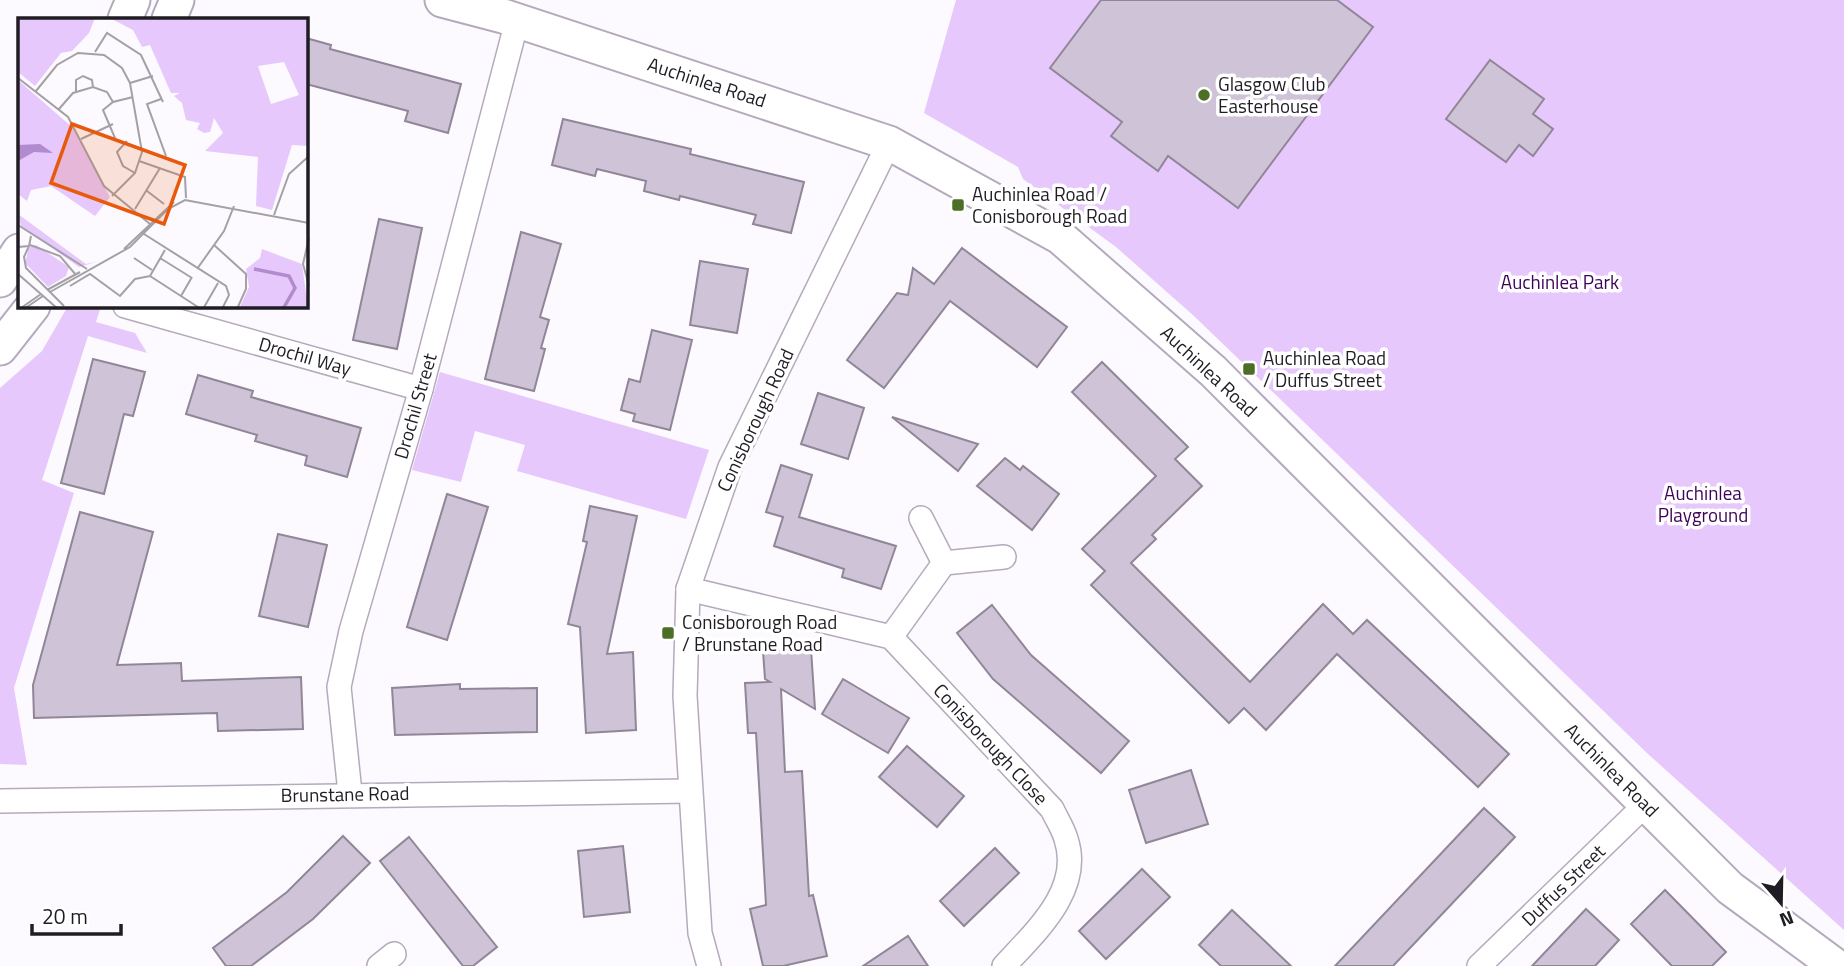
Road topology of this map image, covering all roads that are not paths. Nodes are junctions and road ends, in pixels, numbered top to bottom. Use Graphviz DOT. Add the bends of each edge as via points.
graph roads {
  1 [pos="133,0"];
  2 [pos="177,0"];
  3 [pos="442,0"];
  4 [pos="125,18"];
  5 [pos="169,18"];
  6 [pos="517,21"];
  7 [pos="889,143"];
  8 [pos="18,253"];
  9 [pos="0,280"];
  10 [pos="31,308"];
  11 [pos="140,308"];
  12 [pos="192,315"];
  13 [pos="0,348"];
  14 [pos="421,389"];
  15 [pos="921,517"];
  16 [pos="1004,557"];
  17 [pos="944,562"];
  18 [pos="688,589"];
  19 [pos="891,637"];
  20 [pos="690,791"];
  21 [pos="350,793"];
  22 [pos="0,801"];
  23 [pos="1647,803"];
  24 [pos="709,966"];
  25 [pos="1004,966"];
  26 [pos="1479,966"];
  27 [pos="1836,966"];
  1 -- 4 [label="street"];
  2 -- 5 [label="street"];
  3 -- 6 [label="street, Auchinlea Road"];
  6 -- 7 [label="street, Auchinlea Road"];
  6 -- 14 [label="street, Drochil Street"];
  7 -- 18 [label="street, Conisborough Road" via="730,467"];
  7 -- 23 [label="street, Auchinlea Road" via="1060,237 1213,370"];
  8 -- 9 [label="street"];
  10 -- 13 [label="street"];
  11 -- 12 [label="street, Drochil Way"];
  12 -- 14 [label="street, Drochil Way"];
  14 -- 21 [label="street, Drochil Street" via="339,687"];
  15 -- 17 [label="street"];
  16 -- 17 [label="street"];
  17 -- 19 [label="street"];
  18 -- 19 [label="street"];
  18 -- 20 [label="street, Conisborough Road" via="685,696"];
  19 -- 25 [label="street, Conisborough Close" via="1052,808 1067,841 1067,879 1050,917"];
  20 -- 21 [label="street, Brunstane Road"];
  20 -- 24 [label="street, Conisborough Road" via="700,933"];
  21 -- 22 [label="street, Brunstane Road"];
  23 -- 26 [label="street, Duffus Street"];
  23 -- 27 [label="street, Auchinlea Road" via="1730,888"];
}
